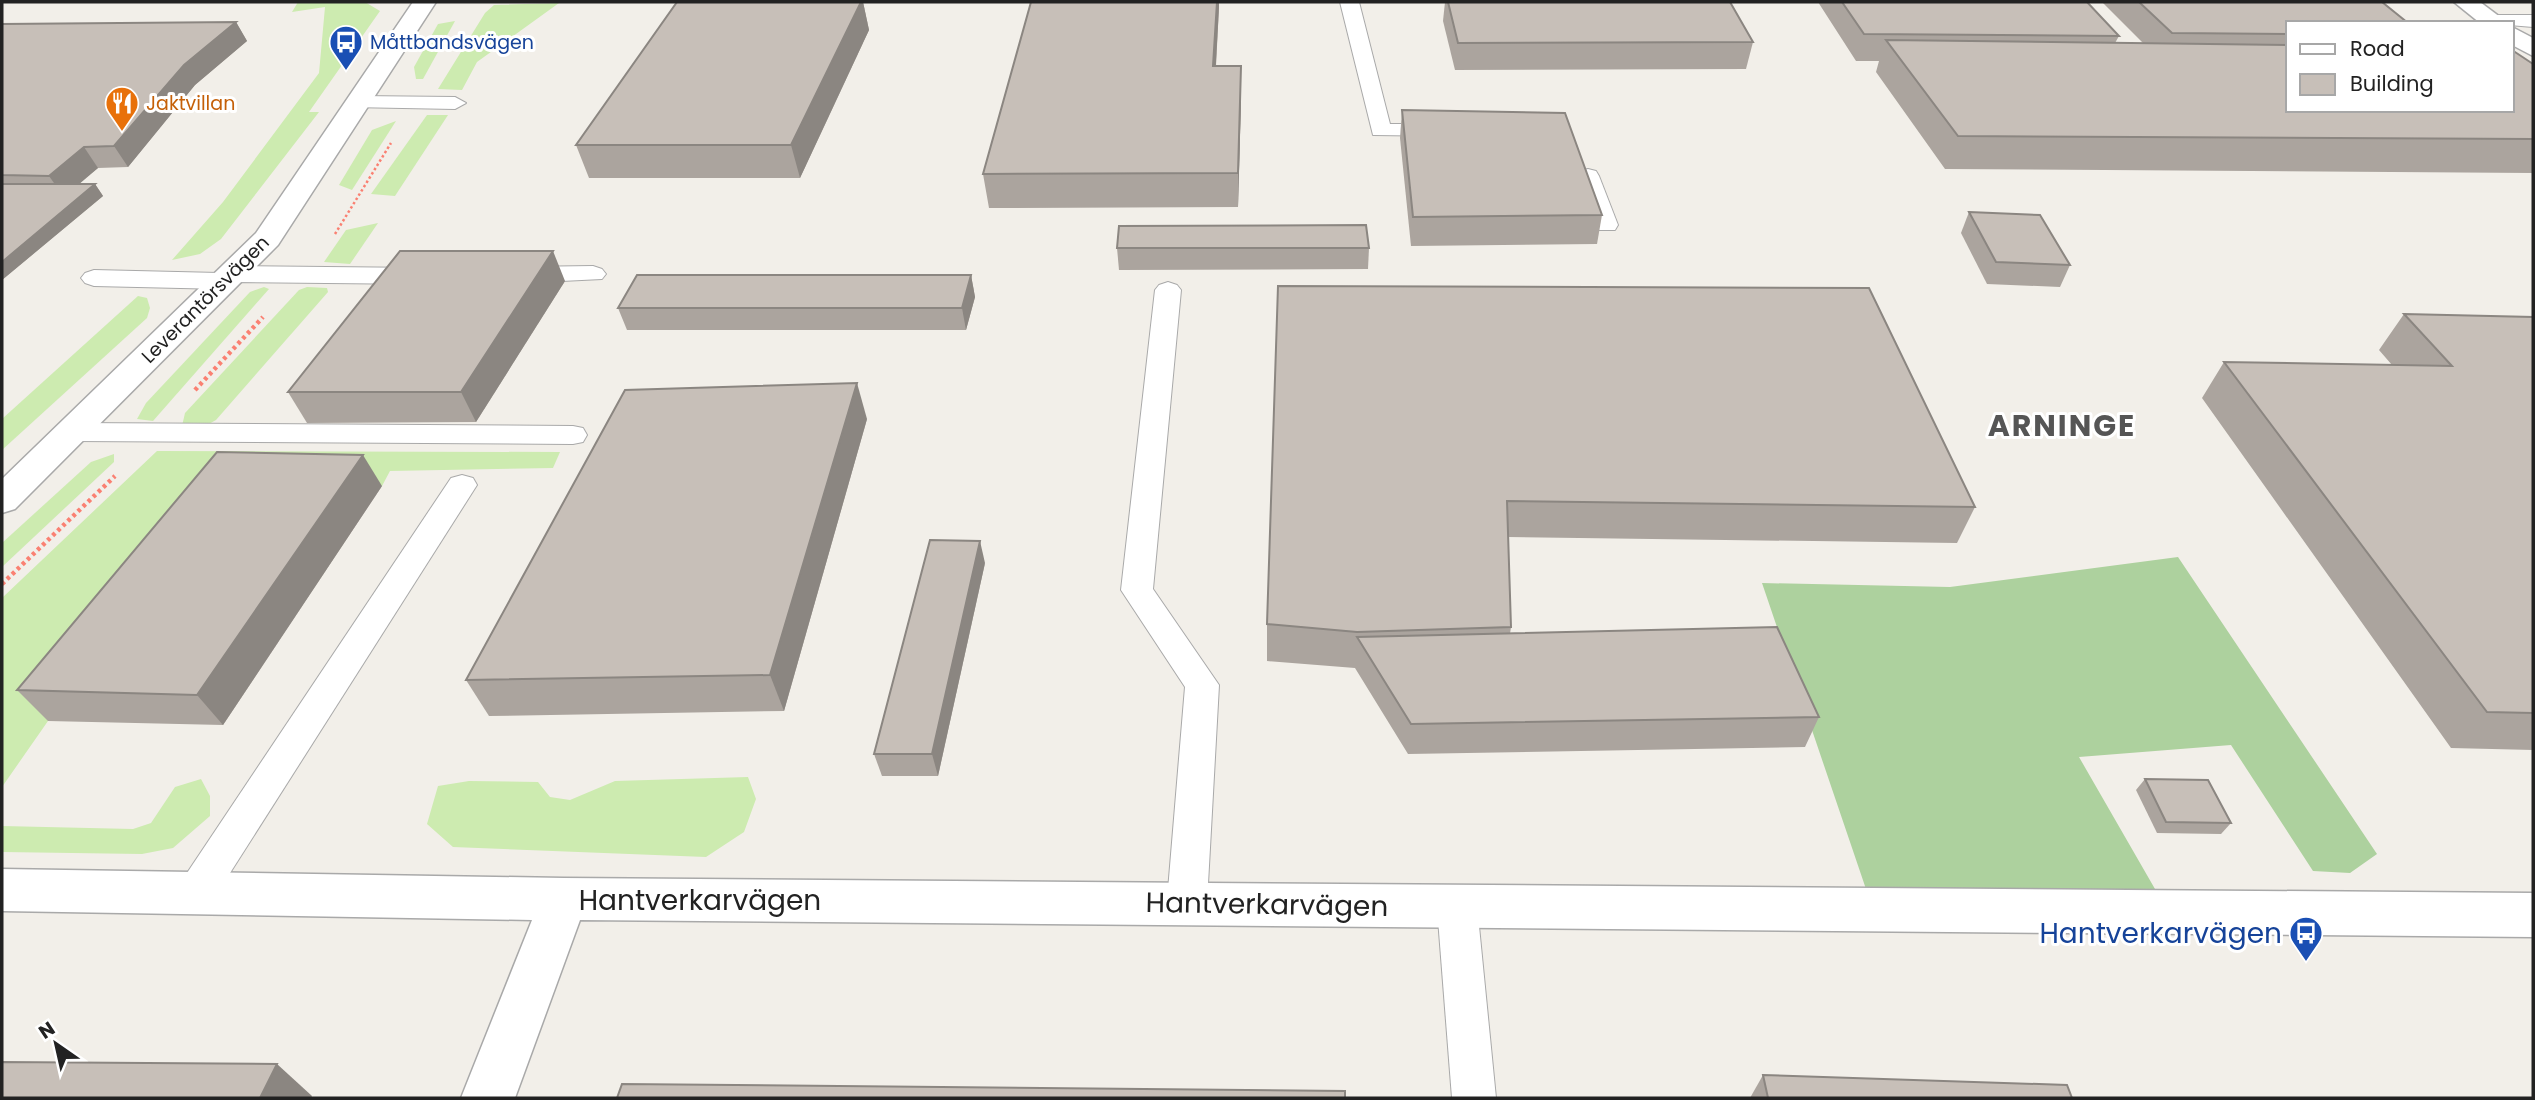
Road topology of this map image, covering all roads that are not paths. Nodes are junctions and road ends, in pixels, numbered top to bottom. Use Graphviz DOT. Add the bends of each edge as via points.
graph roads {
  1 [pos="424,2"];
  2 [pos="1349,2"];
  3 [pos="2465,2"];
  4 [pos="2494,21"];
  5 [pos="2533,21"];
  6 [pos="2514,24"];
  7 [pos="2514,35"];
  8 [pos="2533,49"];
  9 [pos="358,102"];
  10 [pos="455,103"];
  11 [pos="1463,132"];
  12 [pos="1582,160"];
  13 [pos="1606,225"];
  14 [pos="593,274"];
  15 [pos="454,275"];
  16 [pos="495,275"];
  17 [pos="94,278"];
  18 [pos="228,278"];
  19 [pos="1168,290"];
  20 [pos="73,432"];
  21 [pos="573,435"];
  22 [pos="462,485"];
  23 [pos="2,500"];
  24 [pos="2,890"];
  25 [pos="195,894"];
  26 [pos="564,899"];
  27 [pos="1186,902"];
  28 [pos="1457,906"];
  29 [pos="2533,915"];
  30 [pos="488,1098"];
  31 [pos="1474,1098"];
  1 -- 9 [label="street, Leverantörsvägen"];
  2 -- 11 [label="lane" via="1381,130"];
  3 -- 4 [label="street"];
  5 -- 6 [label="lane"];
  7 -- 8 [label="street"];
  9 -- 10 [label="lane"];
  9 -- 18 [label="street, Leverantörsvägen" via="267,239"];
  12 -- 13 [label="lane"];
  14 -- 16 [label="lane"];
  15 -- 18 [label="lane"];
  17 -- 18 [label="lane"];
  18 -- 20 [label="street, Leverantörsvägen"];
  19 -- 27 [label="lane" via="1138,590 1202,685"];
  20 -- 21 [label="lane"];
  20 -- 23 [label="street, Leverantörsvägen"];
  22 -- 25 [label="lane"];
  24 -- 25 [label="street, Hantverkarvägen"];
  25 -- 26 [label="street, Hantverkarvägen"];
  26 -- 27 [label="street, Hantverkarvägen"];
  26 -- 30 [label="street"];
  27 -- 28 [label="street, Hantverkarvägen"];
  28 -- 29 [label="street, Hantverkarvägen"];
  28 -- 31 [label="lane"];
}
